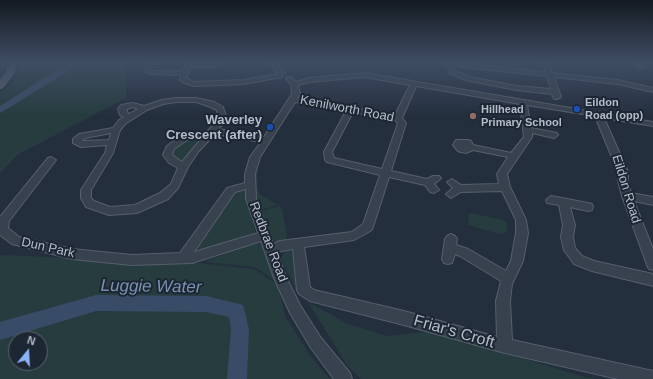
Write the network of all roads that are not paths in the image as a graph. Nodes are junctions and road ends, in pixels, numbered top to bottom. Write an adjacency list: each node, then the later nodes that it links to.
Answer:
1 (184, 81): 2 (street)
2 (250, 81)
3 (291, 81): 4 (street); 12 (street)
4 (296, 81)
5 (399, 81): 9 (street)
6 (477, 81): 11 (street)
7 (551, 81): 11 (street)
8 (607, 81): 10 (street)
9 (414, 83): 13 (street); 17 (street)
10 (653, 90)
11 (555, 92): 14 (street)
12 (293, 99): 15 (street, Kenilworth Road); 23 (street, Redbrae Road)
13 (523, 101): 14 (street); 20 (street)
14 (561, 108): 16 (street)
15 (351, 110): 17 (street, Kenilworth Road); 29 (street)
16 (598, 114): 18 (street); 34 (street, Eildon Road)
17 (398, 118): 29 (street, Kenilworth Road)
18 (653, 124)
19 (116, 130): 21 (street); 24 (street); 24 (street)
20 (528, 130): 22 (street); 26 (street)
21 (210, 133): 23 (street); 28 (street); 28 (street)
22 (554, 135)
23 (265, 140): 31 (street, Redbrae Road)
24 (113, 142): 28 (street)
25 (471, 147): 26 (street)
26 (514, 156): 33 (street)
27 (51, 160): 43 (street, Dun Park)
28 (183, 167)
29 (386, 173): 30 (street); 40 (street, Kenilworth Road)
30 (432, 184)
31 (249, 185): 39 (street, Redbrae Road); 43 (street)
32 (454, 188): 33 (street)
33 (505, 188): 45 (street)
34 (627, 196): 36 (street); 44 (street, Eildon Road)
35 (551, 200): 37 (street)
36 (653, 201)
37 (564, 203): 38 (street); 46 (street)
38 (588, 207)
39 (264, 235): 42 (street, Redbrae Road); 43 (street, Dun Park)
40 (298, 244): 42 (street, Kenilworth Road); 47 (street, Friar's Croft)
41 (449, 248): 45 (street)
42 (270, 250): 48 (street, Redbrae Road)
43 (184, 258)
44 (653, 264)
45 (509, 279): 47 (street)
46 (653, 280)
47 (505, 346): 49 (street, Friar's Croft)
48 (344, 379)
49 (653, 379)

